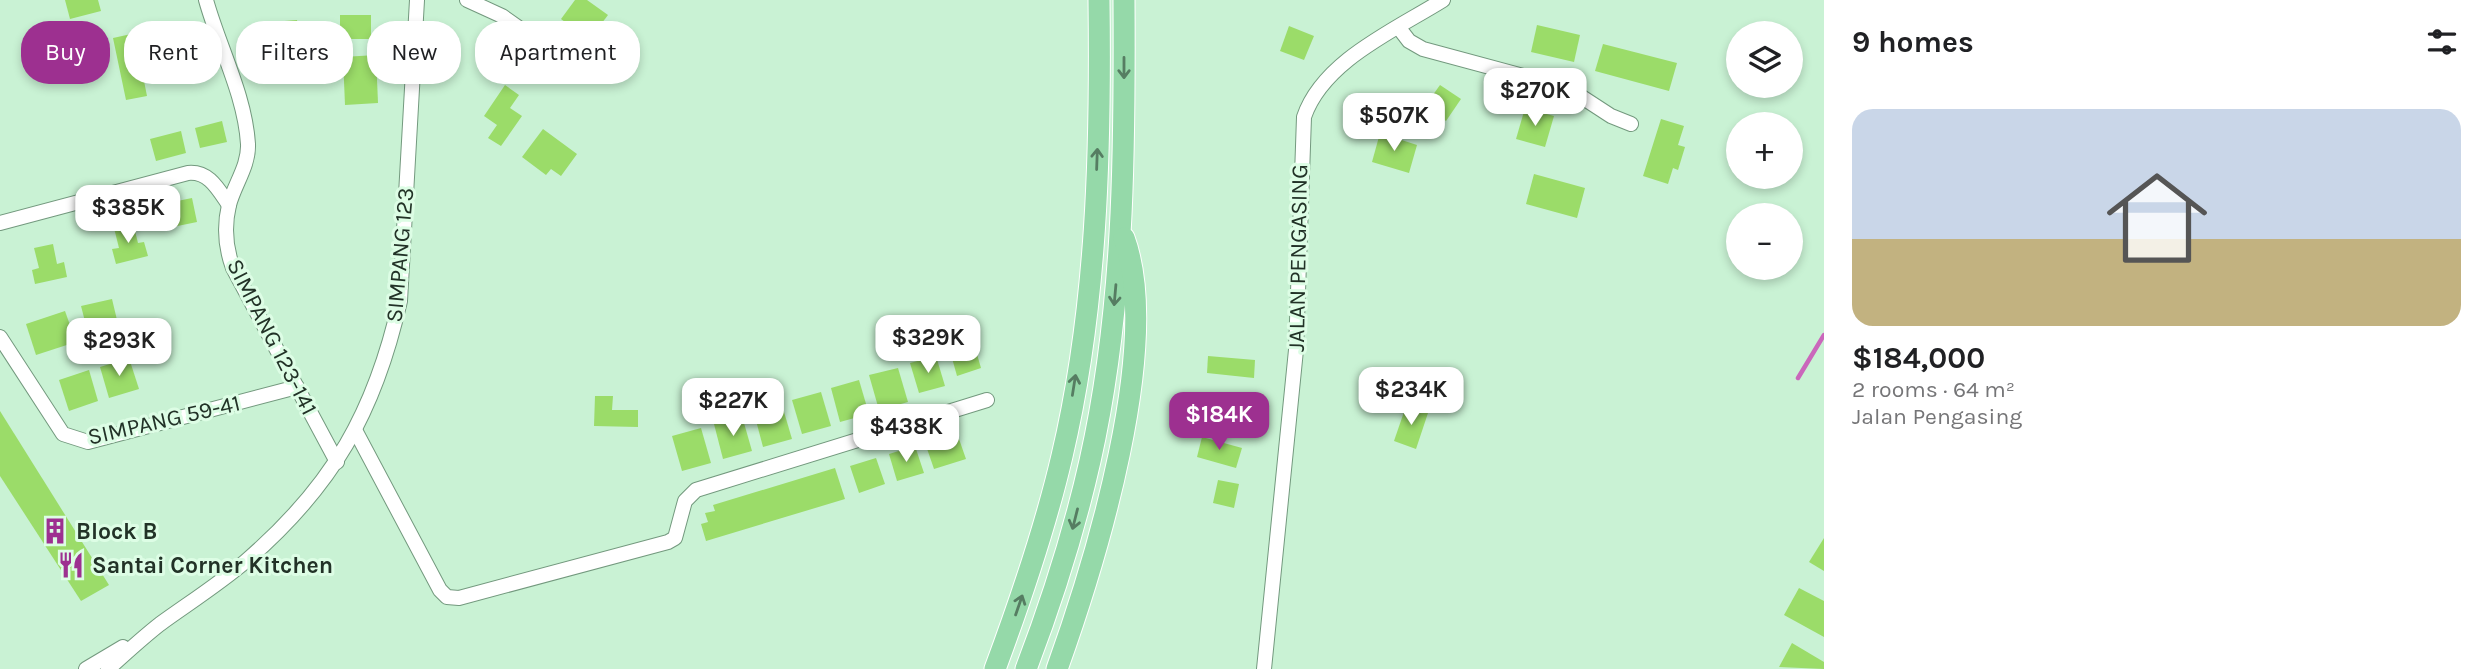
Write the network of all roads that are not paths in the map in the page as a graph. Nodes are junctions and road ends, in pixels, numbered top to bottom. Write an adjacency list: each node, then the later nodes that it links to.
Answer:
1 (206, 0): 10 (street, SIMPANG 123-141)
2 (417, 0): 16 (street, SIMPANG 123)
3 (467, 0): 7 (street)
4 (1099, 0): 21 (highway, one-way to 4)
5 (1124, 0): 12 (highway, one-way to 12)
6 (1443, 0): 8 (street, JALAN PENGASING)
7 (509, 21)
8 (1399, 28): 9 (street); 24 (street, JALAN PENGASING)
9 (1631, 124)
10 (229, 205): 11 (street); 14 (street, SIMPANG 123-141)
11 (0, 223)
12 (1121, 230): 22 (highway, one-way to 22); 23 (highway)
13 (0, 337): 14 (street, SIMPANG 59-41)
14 (297, 387): 17 (street, SIMPANG 123-141)
15 (987, 400): 16 (street)
16 (355, 430): 17 (street, SIMPANG 123)
17 (337, 462): 18 (street, SIMPANG 123)
18 (157, 626): 19 (street, SIMPANG 123); 20 (street, SIMPANG 123)
19 (86, 669)
20 (108, 669)
21 (995, 669)
22 (1026, 669)
23 (1058, 669)
24 (1264, 669)

